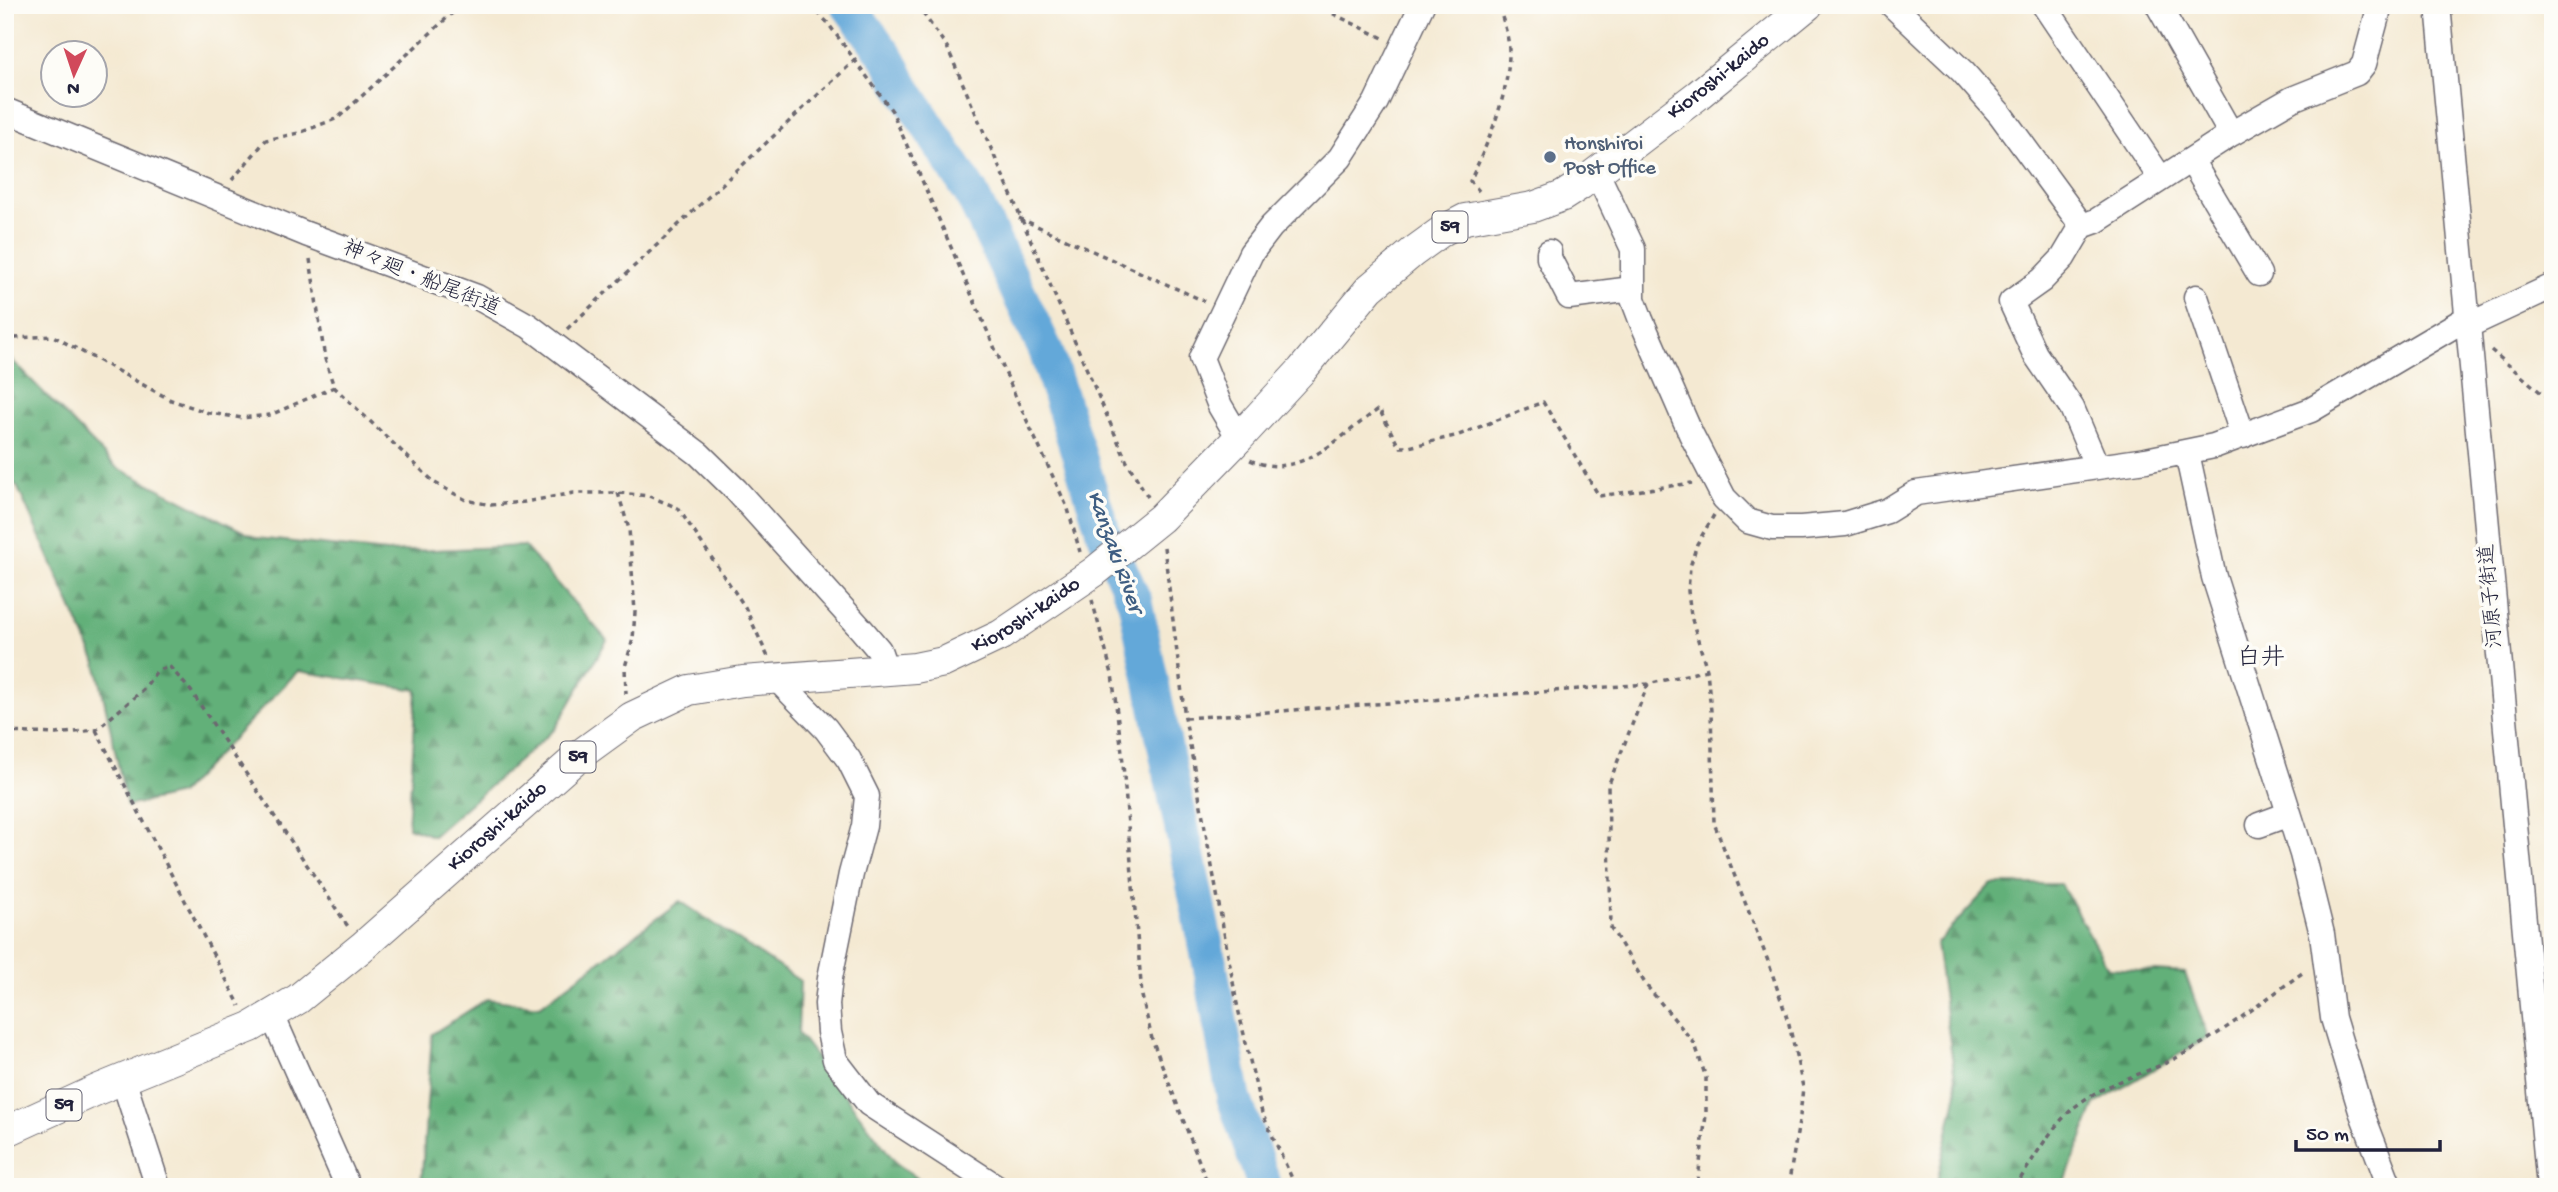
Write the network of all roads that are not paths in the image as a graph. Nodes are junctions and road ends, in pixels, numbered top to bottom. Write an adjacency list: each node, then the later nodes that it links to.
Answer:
1 (1422, 5): 21 (street)
2 (1808, 5): 11 (main road, Kioroshi-kaido / 59)
3 (1892, 5): 13 (street)
4 (2044, 5): 12 (street)
5 (2158, 5): 9 (street)
6 (2380, 5): 9 (street)
7 (2438, 5): 19 (street, 河原子街道)
8 (5, 110): 24 (street, 神々廻・船尾街道)
9 (2231, 134): 10 (street)
10 (2191, 160): 12 (street); 15 (street)
11 (1597, 173): 17 (street); 21 (main road, Kioroshi-kaido / 59)
12 (2161, 179): 13 (street)
13 (2082, 226): 23 (street)
14 (1549, 252): 17 (street)
15 (2259, 274)
16 (2553, 286): 19 (street)
17 (1632, 289): 23 (street)
18 (2196, 297): 20 (street)
19 (2467, 324): 20 (street); 35 (street, 河原子街道)
20 (2243, 436): 22 (street)
21 (1233, 444): 24 (main road, Kioroshi-kaido / 59)
22 (2187, 453): 23 (street); 26 (street)
23 (2097, 467)
24 (886, 670): 25 (main road, Kioroshi-kaido / 59)
25 (776, 678): 28 (main road, Kioroshi-kaido / 59); 33 (street)
26 (2288, 809): 27 (street); 34 (street)
27 (2258, 818)
28 (261, 1021): 29 (main road, Kioroshi-kaido / 59); 32 (street)
29 (122, 1079): 30 (main road, Kioroshi-kaido / 59); 31 (street)
30 (5, 1132)
31 (158, 1187)
32 (348, 1187)
33 (998, 1187)
34 (2390, 1187)
35 (2549, 1187)

